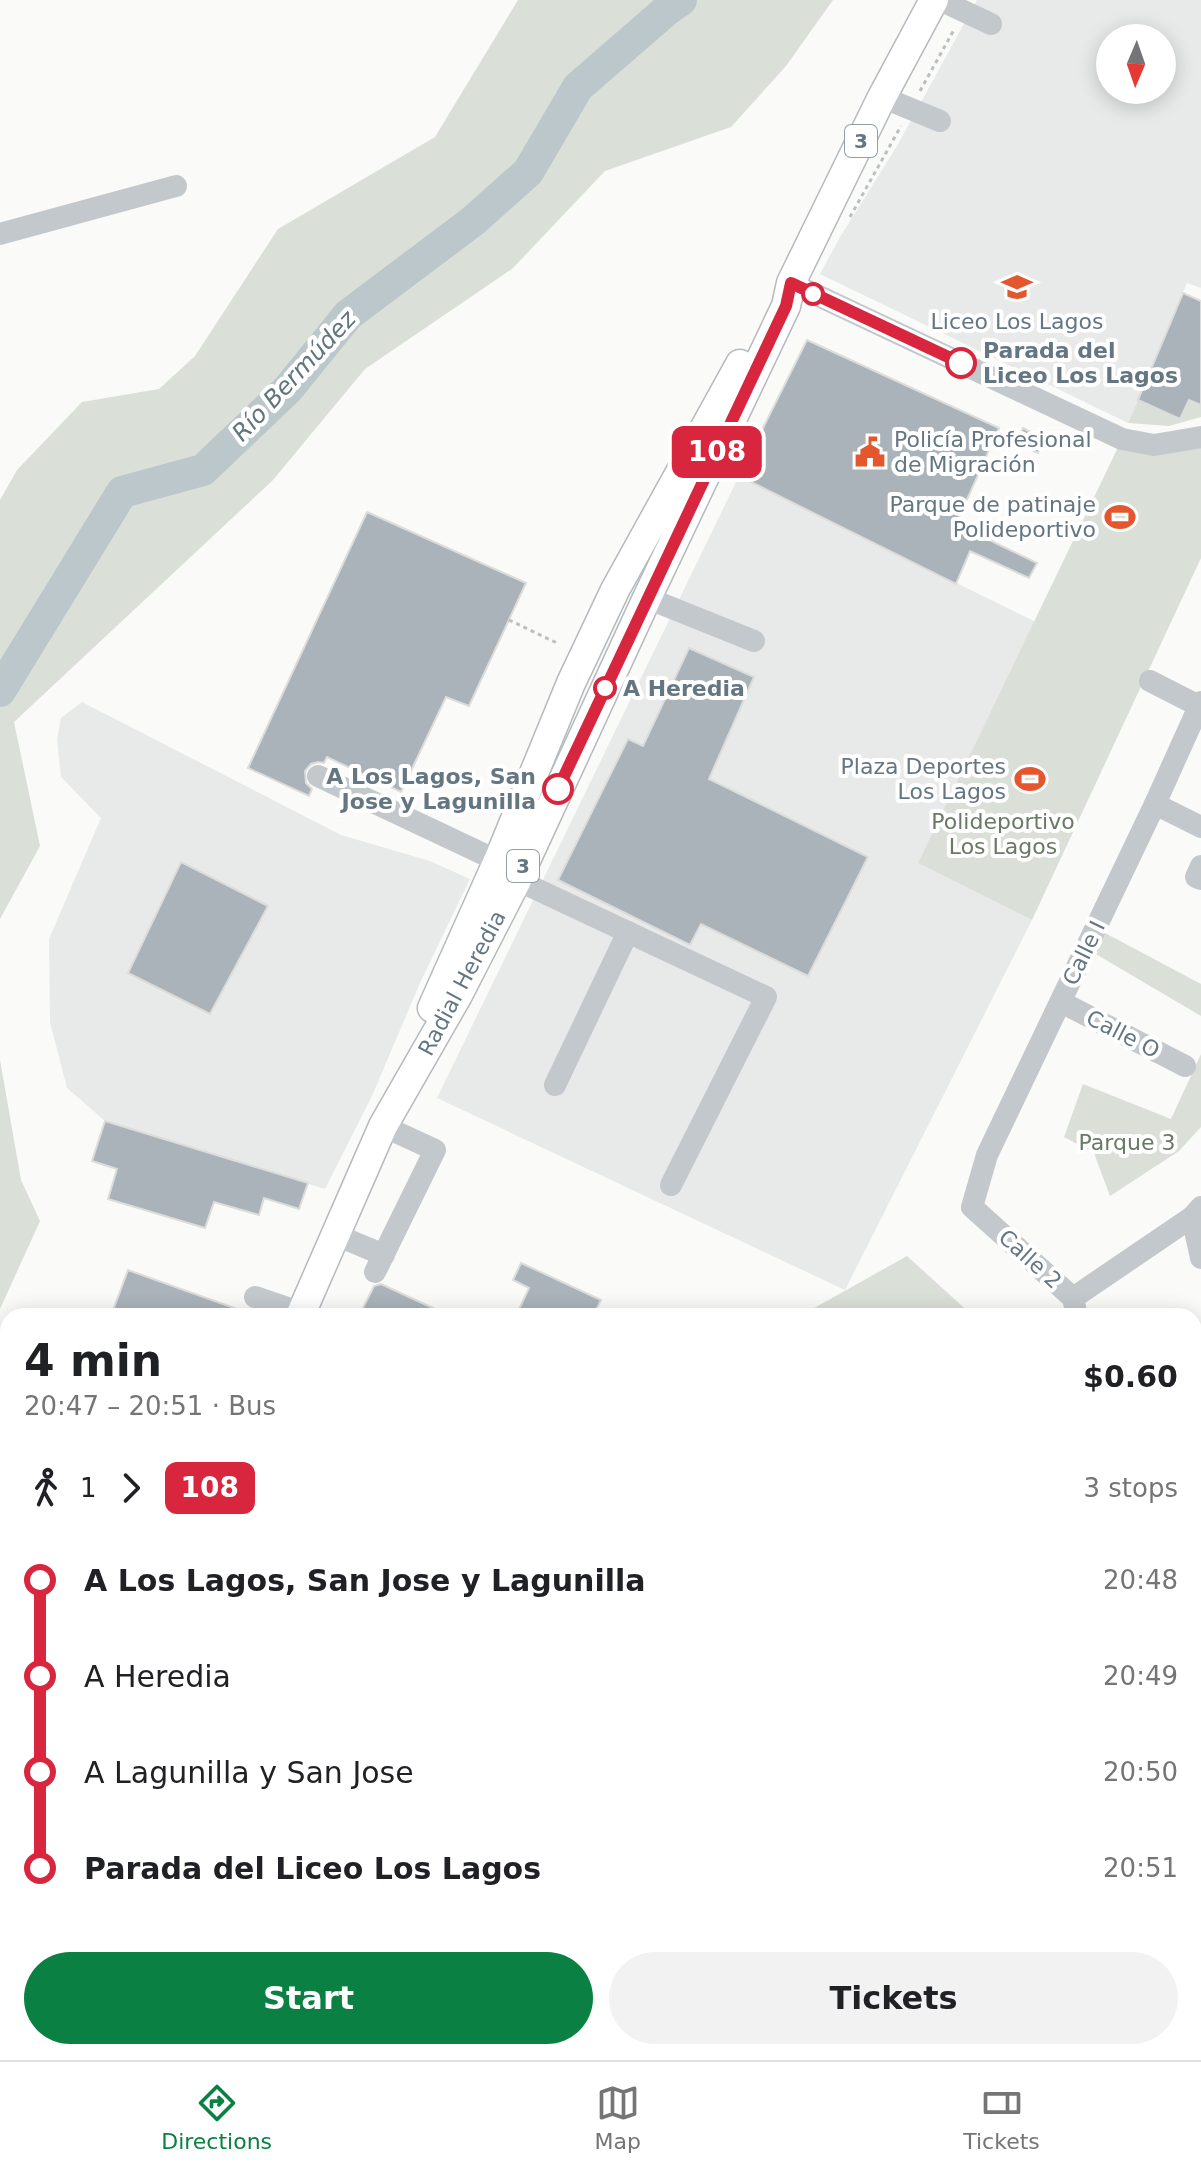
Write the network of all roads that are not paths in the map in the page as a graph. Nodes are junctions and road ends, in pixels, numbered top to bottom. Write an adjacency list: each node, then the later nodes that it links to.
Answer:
1 (937, 0): 2 (street); 3 (main road, 3)
2 (991, 24)
3 (882, 97): 4 (street); 7 (main road, 3)
4 (940, 121)
5 (176, 186): 6 (street)
6 (0, 234)
7 (791, 283): 8 (main road, 3); 9 (street); 10 (main road)
8 (777, 326): 10 (main road); 11 (main road, 3)
9 (1201, 437)
10 (615, 590): 19 (main road)
11 (647, 598): 12 (street); 19 (main road, 3)
12 (754, 641)
13 (1150, 681): 14 (street)
14 (1200, 705): 16 (street, Calle I)
15 (318, 776): 19 (street)
16 (1155, 804): 17 (street); 22 (street, Calle I)
17 (1201, 827)
18 (1201, 866): 20 (street)
19 (508, 871): 21 (street); 25 (main road)
20 (1201, 879)
21 (628, 932): 24 (street); 26 (street)
22 (1061, 1002): 23 (street, Calle O); 27 (street, Calle I)
23 (1185, 1066)
24 (555, 1085)
25 (383, 1126): 29 (main road); 29 (street)
26 (671, 1185)
27 (972, 1207): 32 (street, Calle 2)
28 (1196, 1212): 30 (street); 32 (street)
29 (336, 1235): 34 (main road)
30 (1201, 1258)
31 (255, 1297): 33 (street)
32 (1075, 1307)
33 (285, 1308)
34 (303, 1308)

